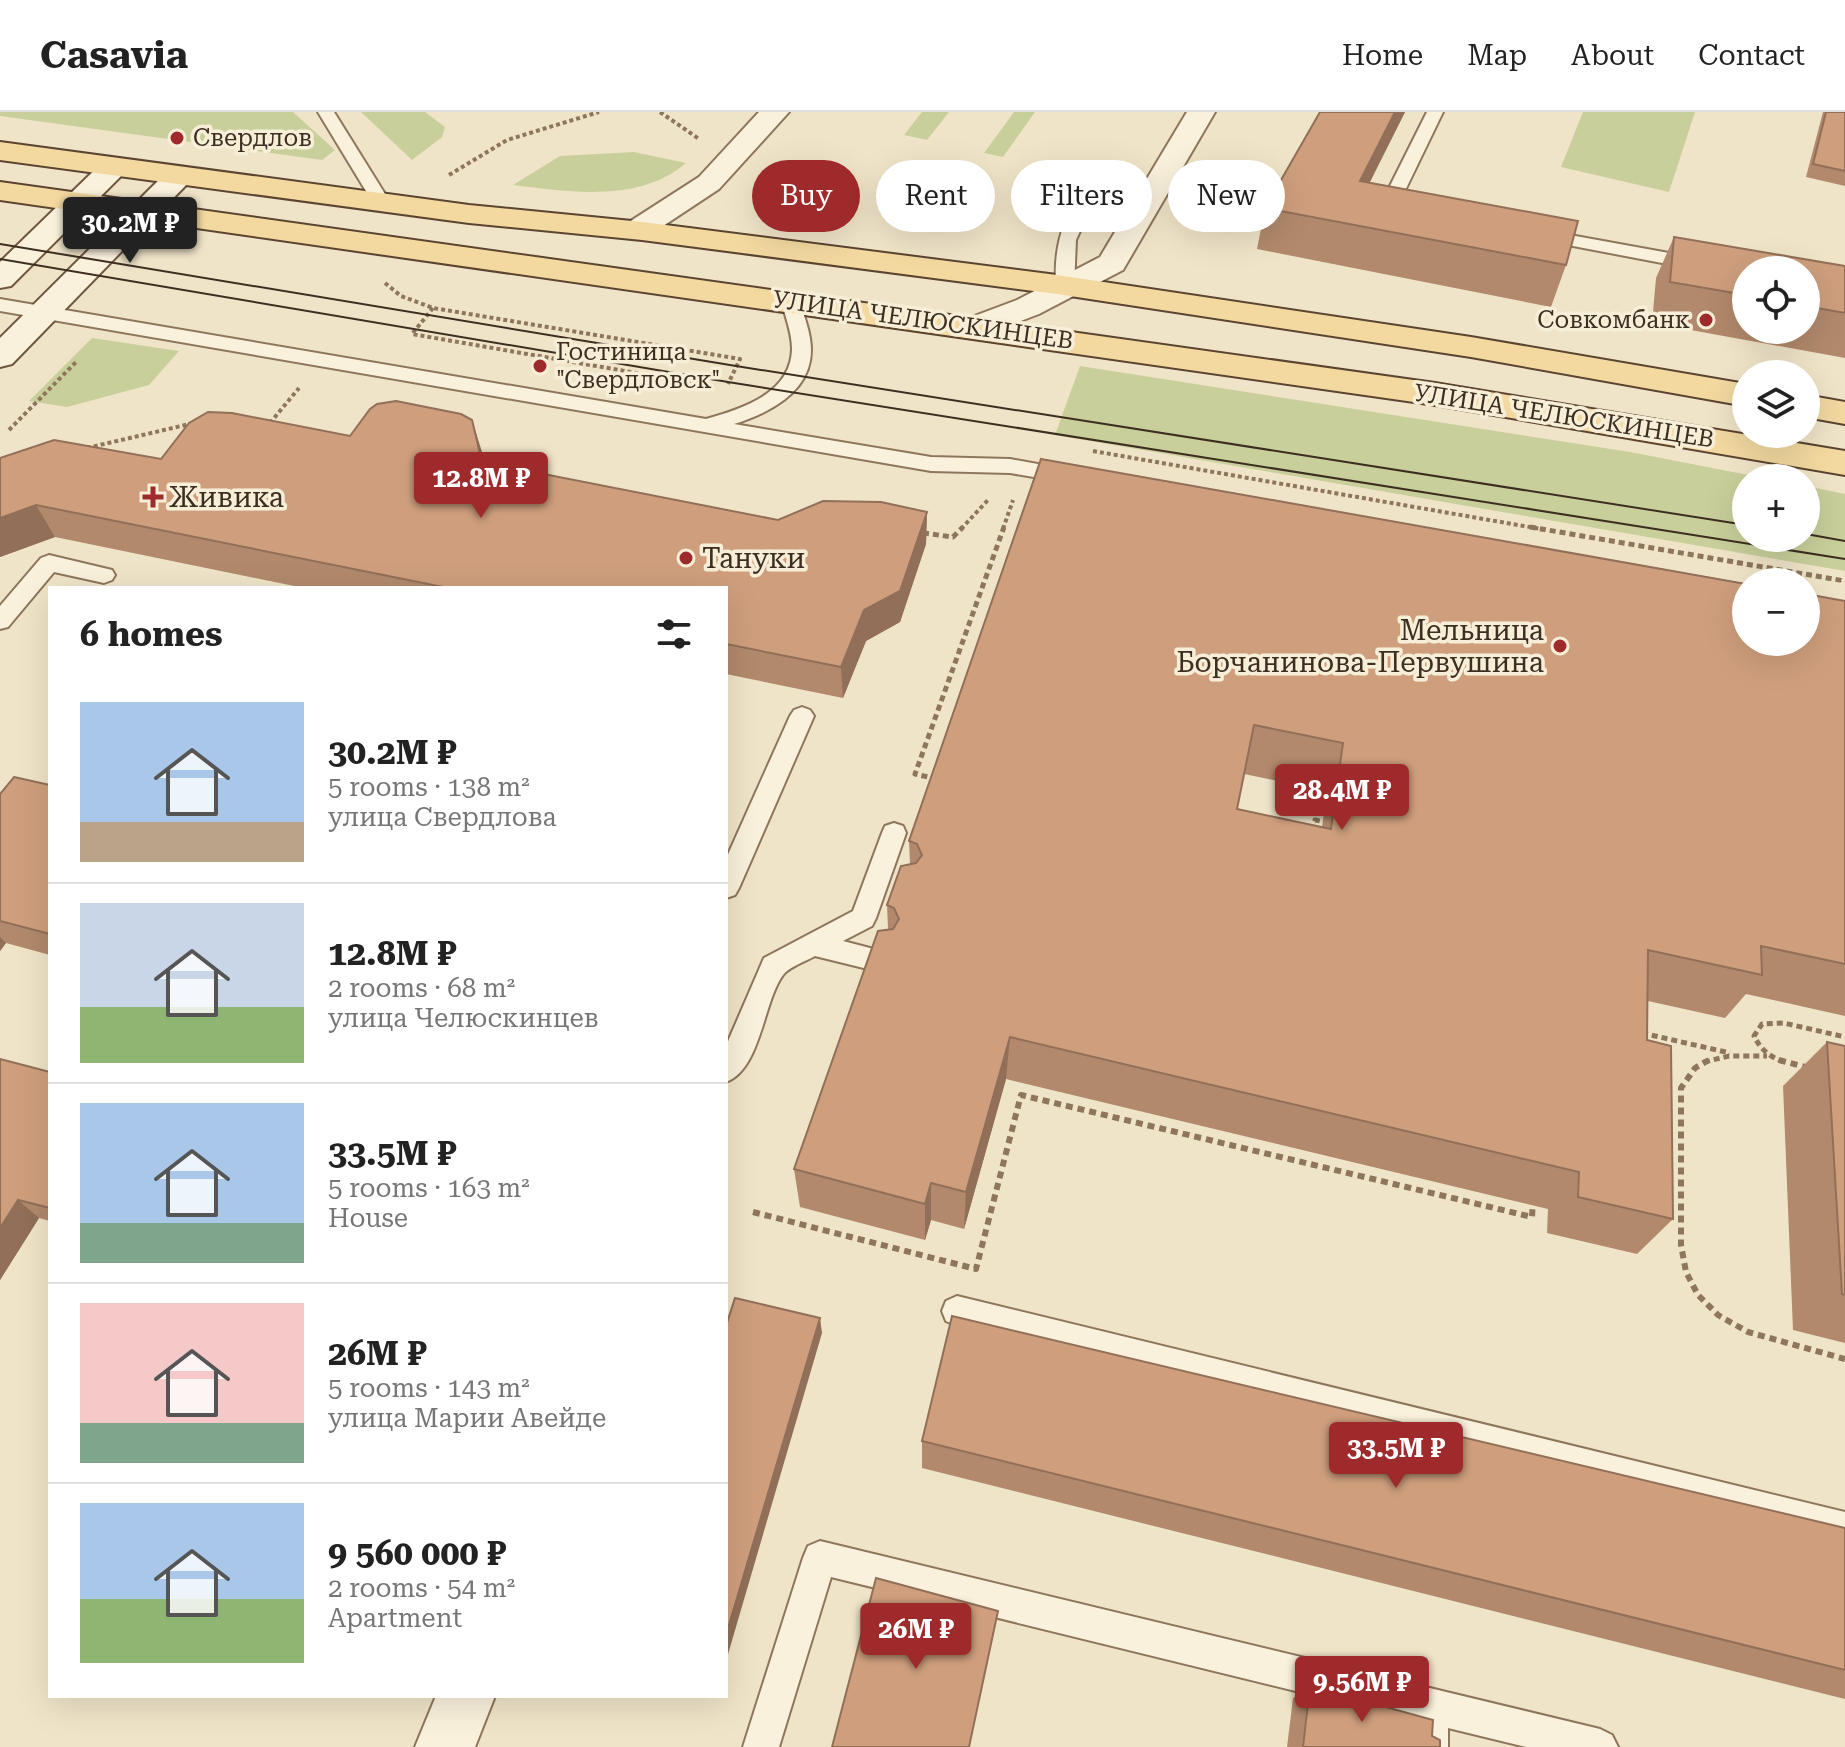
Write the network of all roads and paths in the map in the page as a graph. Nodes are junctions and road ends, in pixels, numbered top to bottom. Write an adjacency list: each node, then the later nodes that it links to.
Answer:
1 (326, 112): 14 (lane)
2 (599, 112): 11 (path)
3 (660, 112): 7 (path)
4 (775, 112): 18 (street)
5 (1201, 112): 23 (street)
6 (1435, 112): 16 (lane)
7 (710, 146)
8 (0, 151): 9 (main road, УЛИЦА ЧЕЛЮСКИНЦЕВ)
9 (114, 167): 10 (main road, УЛИЦА ЧЕЛЮСКИНЦЕВ); 13 (street)
10 (179, 176): 14 (main road, УЛИЦА ЧЕЛЮСКИНЦЕВ); 15 (street)
11 (441, 179)
12 (0, 191): 13 (main road, УЛИЦА ЧЕЛЮСКИНЦЕВ)
13 (79, 202): 15 (main road, УЛИЦА ЧЕЛЮСКИНЦЕВ); 21 (street)
14 (381, 202): 18 (main road, УЛИЦА ЧЕЛЮСКИНЦЕВ)
15 (144, 212): 24 (main road, УЛИЦА ЧЕЛЮСКИНЦЕВ); 27 (street)
16 (1420, 212)
17 (1513, 229): 20 (lane)
18 (637, 230): 23 (main road, УЛИЦА ЧЕЛЮСКИНЦЕВ)
19 (1069, 232): 23 (lane)
20 (1732, 270)
21 (0, 279)
22 (387, 284): 26 (path)
23 (1065, 287): 28 (street); 32 (main road, УЛИЦА ЧЕЛЮСКИНЦЕВ)
24 (790, 300): 28 (main road, УЛИЦА ЧЕЛЮСКИНЦЕВ); 36 (lane)
25 (0, 305): 27 (lane)
26 (433, 308): 26 (path)
27 (44, 312): 29 (street); 31 (lane)
28 (972, 328): 41 (main road, УЛИЦА ЧЕЛЮСКИНЦЕВ)
29 (0, 357)
30 (77, 361): 37 (path)
31 (323, 361): 36 (lane); 38 (path)
32 (1732, 393)
33 (1820, 409): 34 (main road)
34 (1845, 413)
35 (199, 422): 40 (path)
36 (706, 426): 42 (lane)
37 (9, 430)
38 (278, 431)
39 (1081, 449): 47 (path)
40 (77, 451)
41 (1845, 463)
42 (1014, 476): 43 (lane); 50 (path)
43 (1089, 480)
44 (994, 494): 45 (path)
45 (922, 532)
46 (104, 575): 48 (lane)
47 (1845, 581)
48 (0, 621)
49 (802, 716): 54 (lane)
50 (946, 781)
51 (1328, 823): 53 (path)
52 (894, 833): 55 (lane)
53 (1311, 845)
54 (728, 883)
55 (813, 945): 56 (lane); 61 (lane)
56 (884, 962)
57 (1641, 1033): 59 (path)
58 (1845, 1037): 60 (path)
59 (1731, 1053): 60 (path); 66 (path)
60 (1767, 1056): 62 (path)
61 (728, 1067)
62 (1819, 1070)
63 (1534, 1186): 64 (path)
64 (753, 1212)
65 (957, 1311): 67 (lane)
66 (1845, 1359)
67 (1845, 1528)
68 (465, 1698): 70 (street)
69 (1432, 1707): 71 (lane); 72 (lane); 73 (lane)
70 (445, 1747)
71 (761, 1747)
72 (1430, 1747)
73 (1600, 1747)

